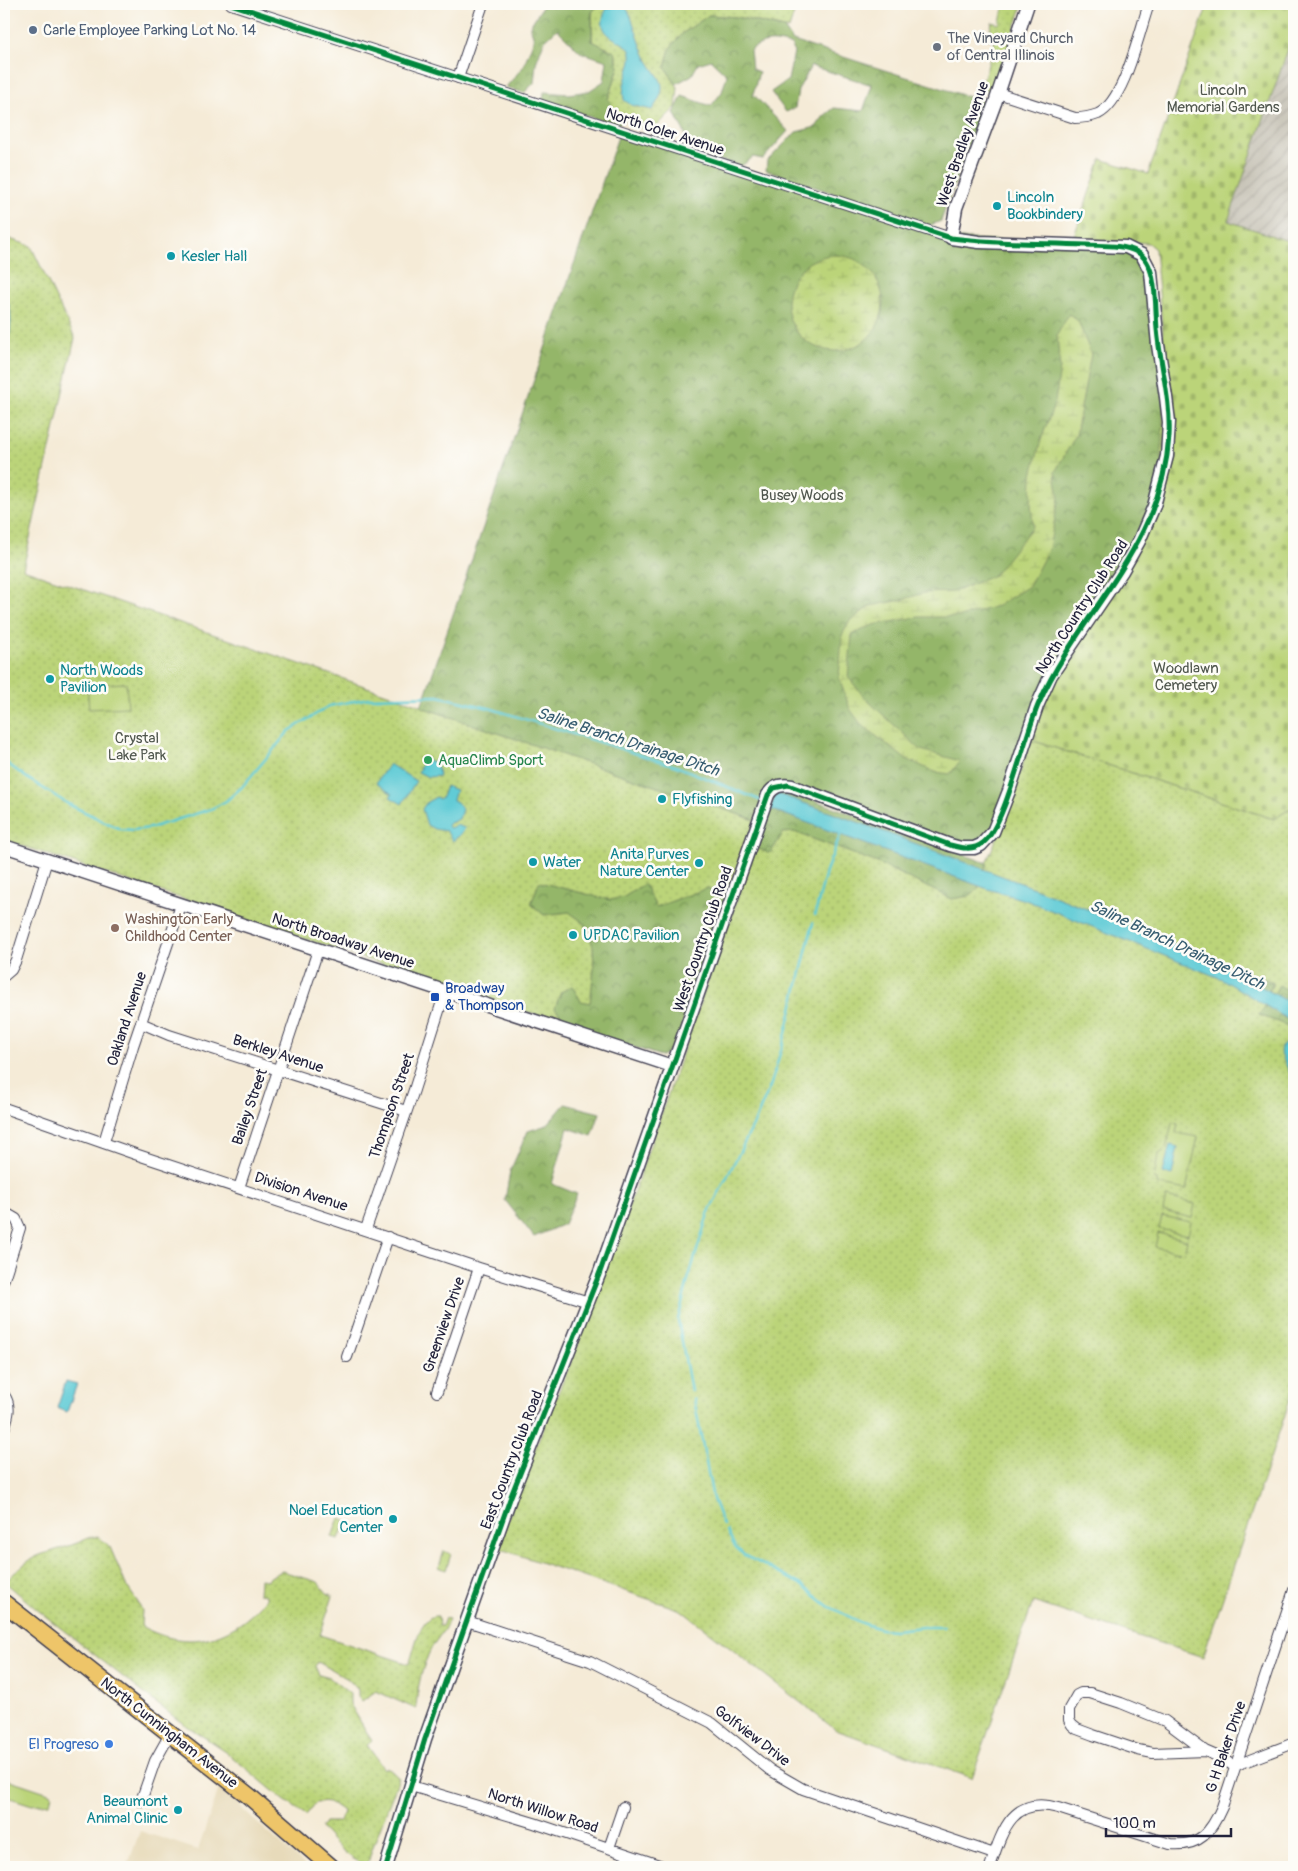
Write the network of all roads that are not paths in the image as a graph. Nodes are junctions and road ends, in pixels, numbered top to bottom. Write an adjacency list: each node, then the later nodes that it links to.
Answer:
1 (231, 4): 5 (street, North Coler Avenue)
2 (483, 4): 5 (street)
3 (1028, 4): 6 (street, West Bradley Avenue)
4 (1149, 4): 6 (street)
5 (458, 78): 7 (street, North Coler Avenue)
6 (998, 93): 7 (street, West Bradley Avenue)
7 (951, 238): 8 (street, North Coler Avenue)
8 (1099, 245): 9 (street, North Country Club Road)
9 (758, 821): 17 (street, West Country Club Road)
10 (4, 846): 11 (street, North Broadway Avenue)
11 (47, 860): 12 (street, North Broadway Avenue); 14 (street)
12 (181, 905): 13 (street, North Broadway Avenue); 16 (street, Oakland Avenue)
13 (318, 950): 15 (street, North Broadway Avenue); 18 (street, Bailey Street)
14 (5, 975)
15 (445, 992): 17 (street, North Broadway Avenue); 20 (street, Thompson Street)
16 (141, 1023): 18 (street, Berkley Avenue); 21 (street, Oakland Avenue)
17 (672, 1066): 28 (street, East Country Club Road)
18 (279, 1070): 20 (street, Berkley Avenue); 22 (street, Bailey Street)
19 (4, 1108): 21 (street, Division Avenue)
20 (406, 1111): 24 (street, Thompson Street)
21 (104, 1142): 22 (street, Division Avenue)
22 (239, 1188): 24 (street, Division Avenue)
23 (4, 1212): 27 (street)
24 (366, 1229): 25 (street, Division Avenue)
25 (388, 1237): 26 (street, Division Avenue); 29 (street)
26 (479, 1268): 28 (street, Division Avenue); 30 (street, Greenview Drive)
27 (4, 1279)
28 (589, 1302): 35 (street, East Country Club Road)
29 (347, 1357)
30 (436, 1392)
31 (5, 1397): 32 (street)
32 (4, 1429)
33 (1294, 1590): 39 (street, G H Baker Drive)
34 (4, 1603): 36 (main road, North Cunningham Avenue)
35 (467, 1621): 40 (street, East Country Club Road); 44 (street, Golfview Drive)
36 (170, 1734): 41 (street); 45 (main road, North Cunningham Avenue)
37 (1294, 1743): 39 (street)
38 (1205, 1751): 38 (street); 39 (street)
39 (1234, 1766): 44 (street, G H Baker Drive)
40 (411, 1786): 43 (street, North Willow Road); 46 (street, East Country Club Road)
41 (141, 1801)
42 (623, 1807): 43 (street)
43 (609, 1848): 47 (street, North Willow Road)
44 (994, 1854): 48 (street, G H Baker Drive)
45 (331, 1867)
46 (386, 1867)
47 (665, 1867)
48 (990, 1867)

